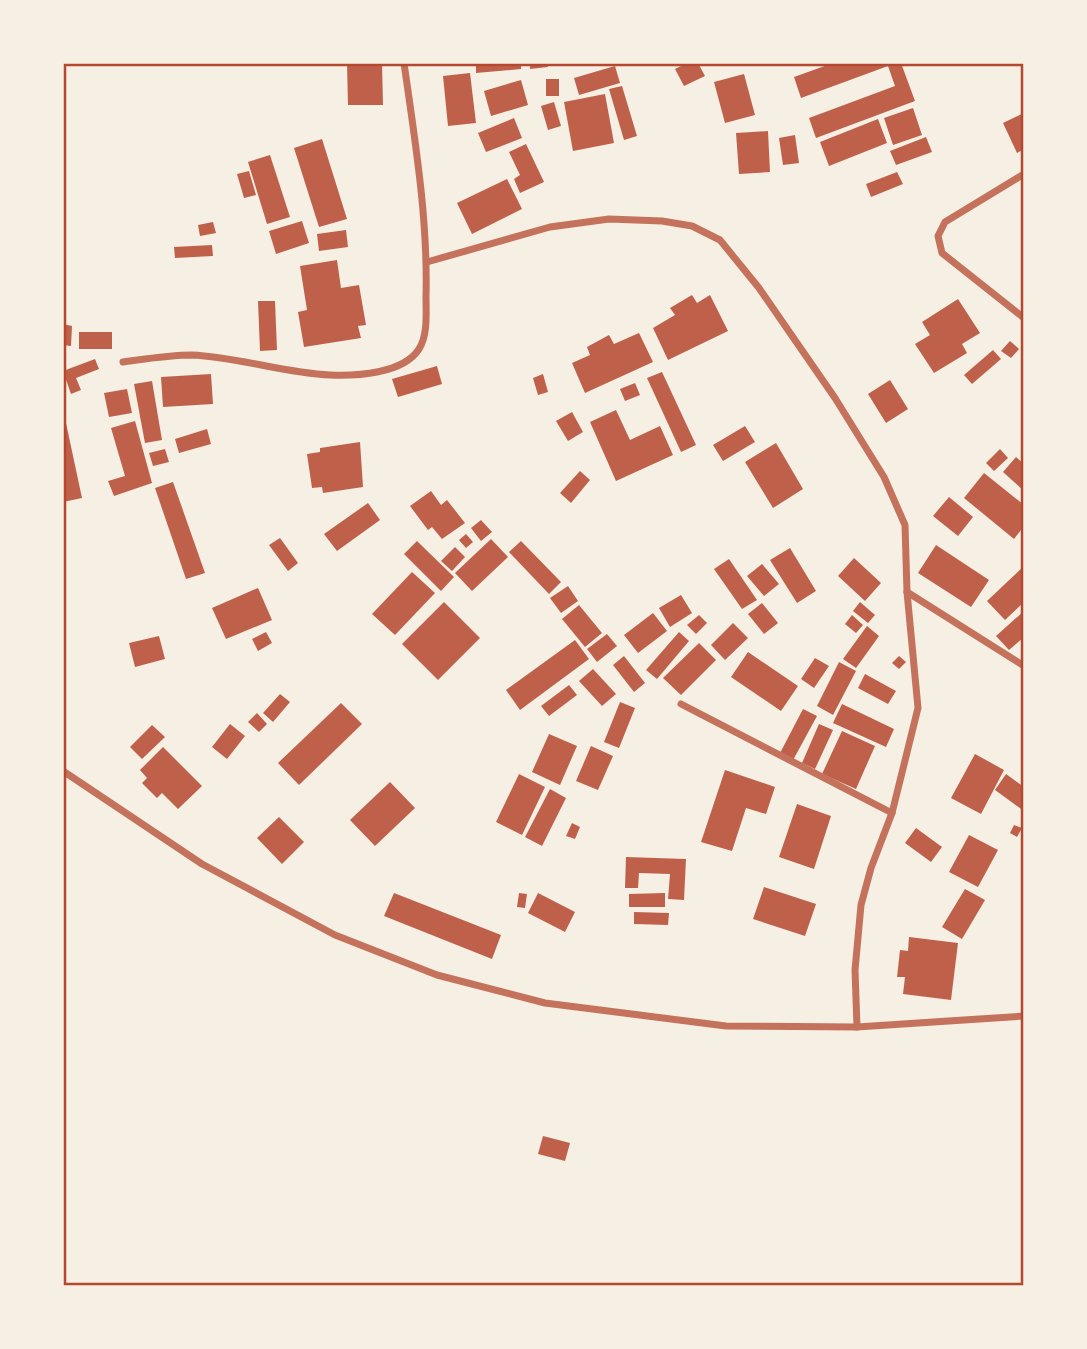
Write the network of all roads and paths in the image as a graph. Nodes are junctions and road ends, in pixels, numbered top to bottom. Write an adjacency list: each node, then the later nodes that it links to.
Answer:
1 (404, 63): 3 (street)
2 (1024, 174): 4 (street)
3 (427, 262): 5 (street); 6 (street)
4 (1024, 318)
5 (123, 362)
6 (907, 592): 7 (street); 10 (street)
7 (1024, 666)
8 (681, 704): 10 (street)
9 (63, 771): 12 (street)
10 (892, 813): 12 (street)
11 (1024, 1016): 12 (street)
12 (857, 1027)

